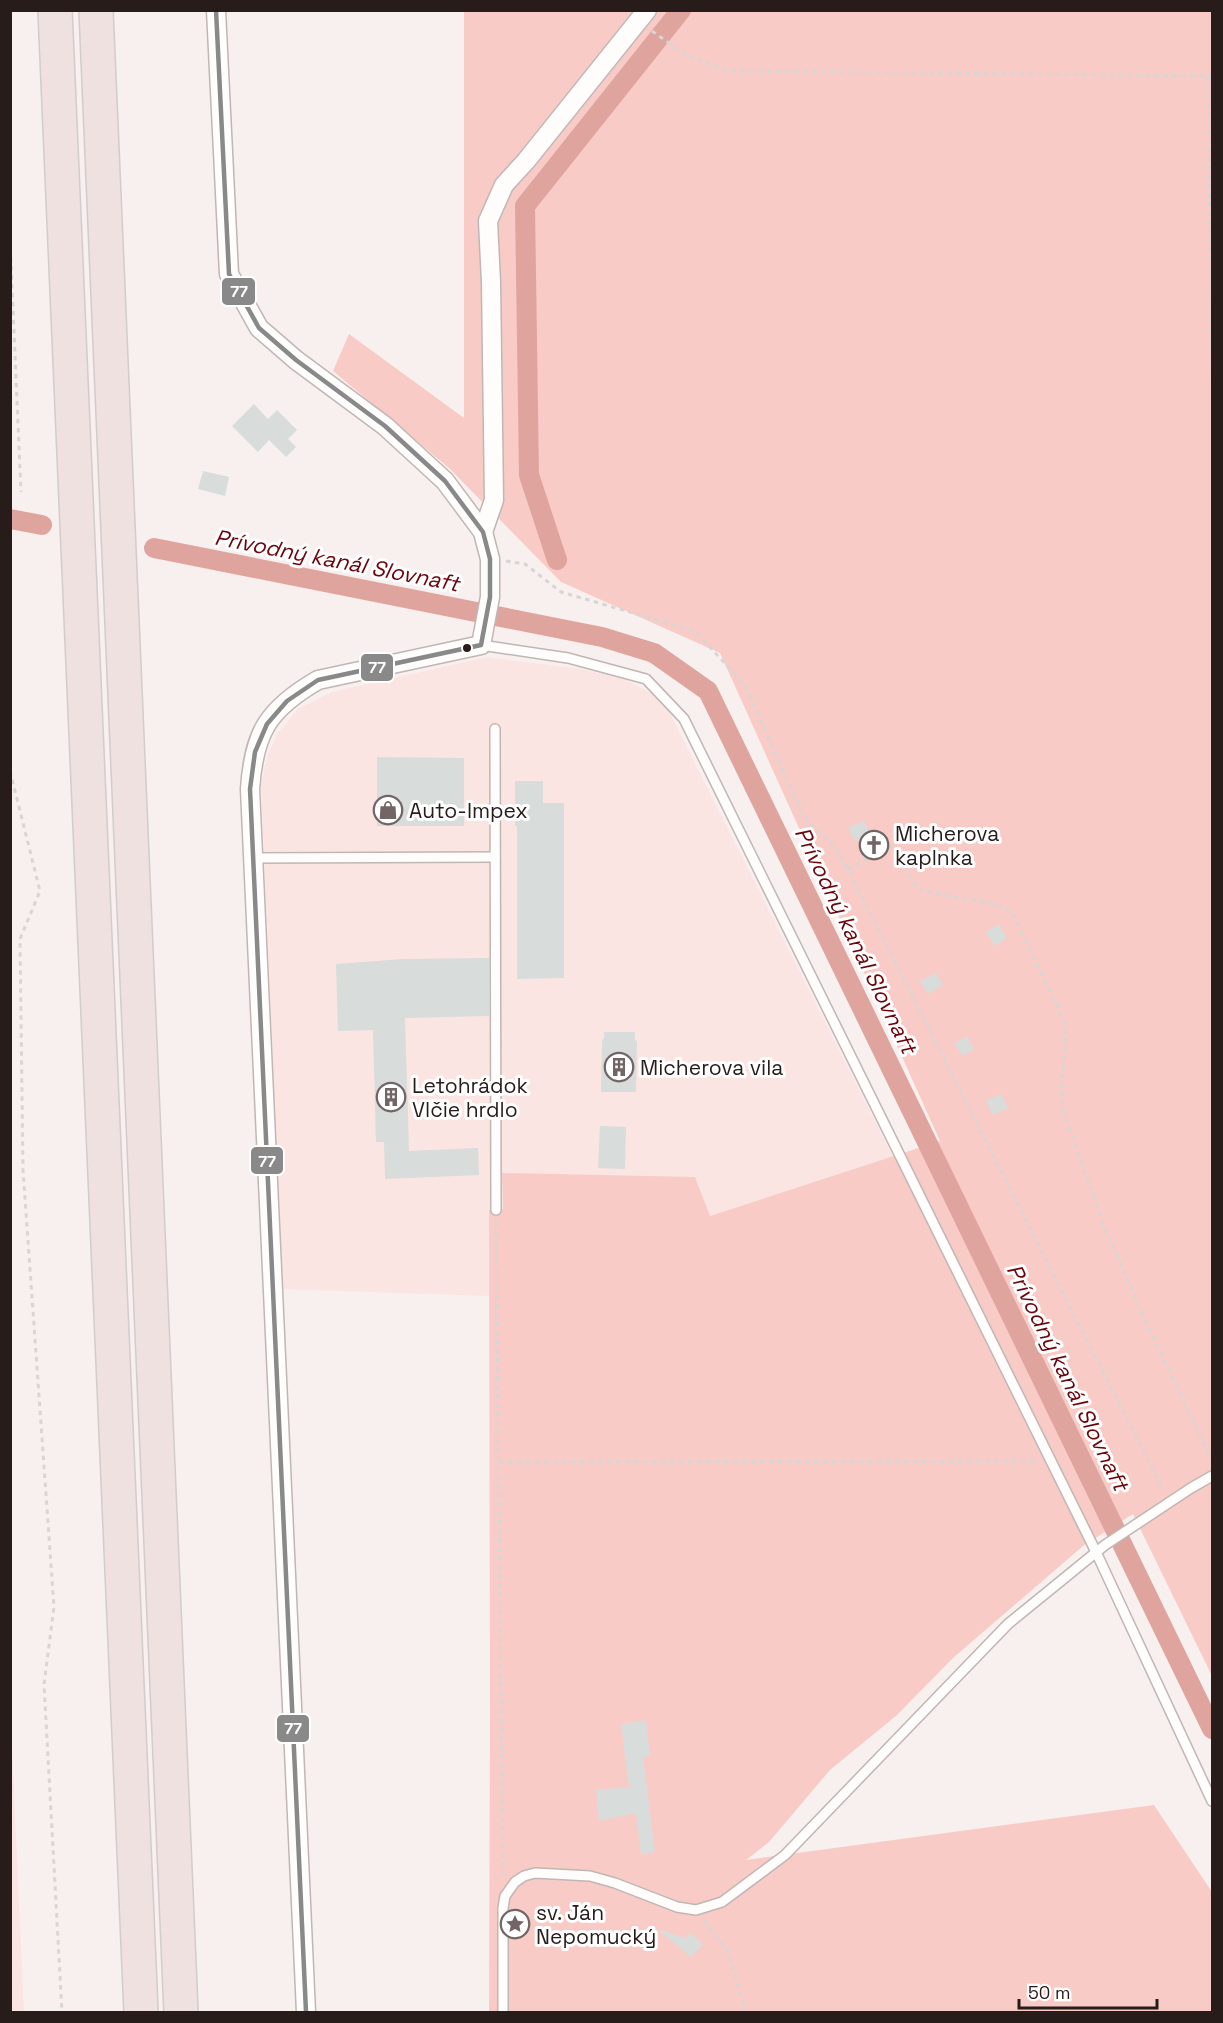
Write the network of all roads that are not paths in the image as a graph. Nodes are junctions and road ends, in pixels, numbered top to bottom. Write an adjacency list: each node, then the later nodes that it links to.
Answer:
1 (55, 10): 14 (highway)
2 (96, 10): 15 (highway)
3 (216, 10): 5 (street)
4 (642, 16): 5 (street)
5 (483, 532): 6 (street)
6 (482, 638): 9 (street); 12 (lane)
7 (495, 729): 8 (lane)
8 (495, 857): 9 (lane); 10 (lane)
9 (253, 858): 16 (street)
10 (496, 1210)
11 (1212, 1476): 12 (lane)
12 (1096, 1552): 13 (lane); 17 (lane)
13 (1212, 1801)
14 (141, 2013)
15 (181, 2013)
16 (306, 2013)
17 (503, 2013)

